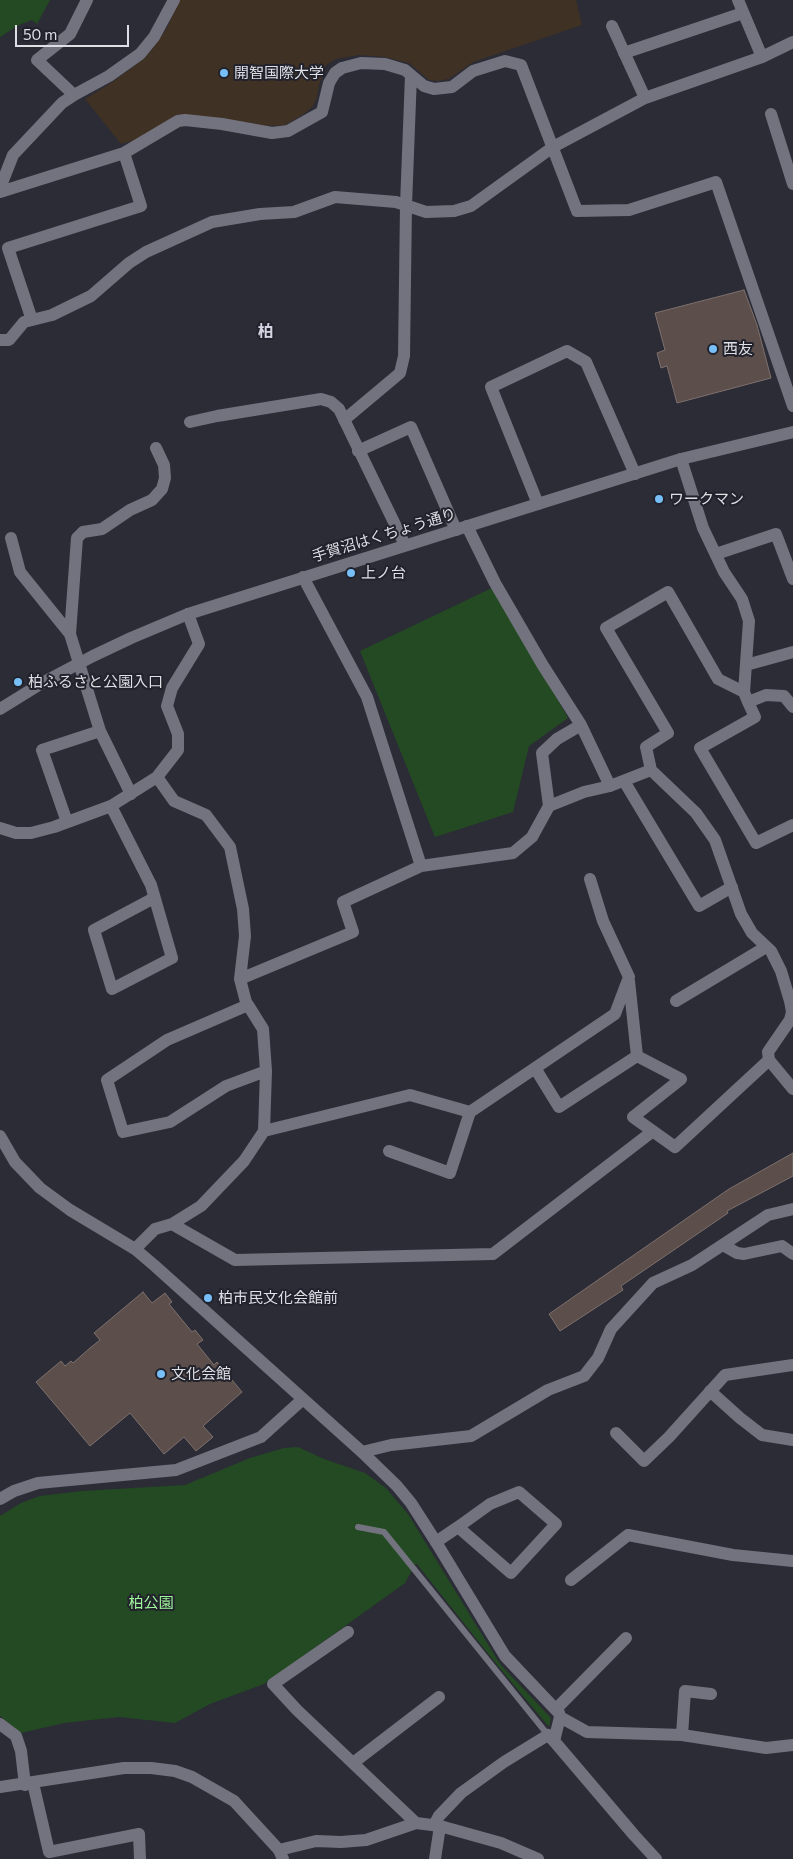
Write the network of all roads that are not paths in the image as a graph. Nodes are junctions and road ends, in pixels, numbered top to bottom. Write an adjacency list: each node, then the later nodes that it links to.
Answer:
1 (87, 0): 10 (street)
2 (174, 0): 10 (street)
3 (738, 0): 4 (street)
4 (743, 13): 7 (street); 8 (street)
5 (612, 26): 7 (street)
6 (793, 42): 8 (street)
7 (624, 53): 11 (street)
8 (762, 57): 11 (street)
9 (411, 75): 13 (street); 14 (street); 17 (street)
10 (74, 95): 16 (street)
11 (645, 98): 13 (street)
12 (770, 114): 15 (street)
13 (553, 147): 17 (street); 20 (street)
14 (124, 153): 16 (street); 18 (street)
15 (793, 184)
16 (0, 190)
17 (406, 205): 18 (street); 21 (street)
18 (32, 320): 19 (street)
19 (0, 340)
20 (793, 406)
21 (344, 420): 22 (street); 25 (street)
22 (190, 422)
23 (793, 432): 26 (street, 手賀沼はくちょう通り)
24 (156, 448): 36 (street)
25 (358, 451): 29 (street); 31 (street)
26 (681, 459): 27 (street, 手賀沼はくちょう通り); 32 (street)
27 (635, 474): 28 (street, 手賀沼はくちょう通り); 28 (street)
28 (538, 504): 29 (street, 手賀沼はくちょう通り)
29 (461, 528): 31 (street, 手賀沼はくちょう通り); 42 (street)
30 (11, 538): 36 (street)
31 (405, 545): 33 (street, 手賀沼はくちょう通り)
32 (716, 554): 34 (street); 38 (street)
33 (303, 577): 35 (street, 手賀沼はくちょう通り); 54 (street)
34 (793, 579)
35 (188, 614): 41 (street, 手賀沼はくちょう通り); 45 (street)
36 (70, 634): 43 (street)
37 (793, 652): 38 (street)
38 (746, 664): 39 (street)
39 (746, 697): 40 (street); 44 (street); 52 (street)
40 (793, 707)
41 (0, 709)
42 (581, 725): 47 (street); 50 (street)
43 (100, 731): 48 (street); 51 (street)
44 (651, 770): 46 (street); 56 (street)
45 (157, 777): 48 (street); 60 (street)
46 (624, 781): 47 (street); 56 (street)
47 (610, 786): 50 (street)
48 (131, 794): 49 (street)
49 (112, 806): 51 (street); 57 (street)
50 (549, 806): 54 (street)
51 (67, 822): 53 (street)
52 (793, 825)
53 (0, 828)
54 (421, 866): 60 (street)
55 (590, 879): 59 (street)
56 (732, 886): 58 (street)
57 (154, 898): 57 (street)
58 (766, 947): 61 (street); 62 (street)
59 (629, 977): 64 (street); 66 (street)
60 (240, 980): 63 (street)
61 (792, 999): 65 (street)
62 (676, 1001)
63 (248, 1005): 67 (street); 67 (street)
64 (637, 1056): 66 (street); 71 (street)
65 (769, 1060): 68 (street); 71 (street)
66 (536, 1068): 69 (street)
67 (266, 1071): 70 (street)
68 (793, 1089)
69 (470, 1112): 70 (street); 73 (street)
70 (264, 1131): 75 (street)
71 (653, 1131): 75 (street)
72 (0, 1136): 77 (street)
73 (388, 1151)
74 (793, 1209): 76 (street)
75 (172, 1224): 77 (street)
76 (723, 1245): 78 (street); 84 (street)
77 (134, 1249): 81 (street)
78 (793, 1254)
79 (793, 1366): 80 (street)
80 (710, 1391): 82 (street); 83 (street)
81 (303, 1399): 84 (street); 85 (street)
82 (616, 1433)
83 (793, 1440)
84 (362, 1452): 88 (street)
85 (0, 1499)
86 (358, 1527): 98 (lane)
87 (458, 1527): 87 (street); 88 (street)
88 (436, 1542): 95 (street)
89 (793, 1561): 90 (street)
90 (571, 1580)
91 (348, 1632): 100 (street)
92 (626, 1638): 95 (street)
93 (711, 1694): 97 (street)
94 (439, 1697): 100 (street)
95 (558, 1713): 97 (street); 98 (street)
96 (0, 1724): 101 (street)
97 (682, 1735): 99 (street)
98 (551, 1738): 104 (street); 109 (street)
99 (793, 1745)
100 (353, 1763): 103 (street)
101 (29, 1784): 102 (street); 105 (street); 106 (street)
102 (0, 1787)
103 (416, 1823): 104 (street); 105 (street)
104 (437, 1826): 107 (street); 108 (street)
105 (281, 1855)
106 (140, 1859)
107 (434, 1859)
108 (538, 1859)
109 (656, 1859)

